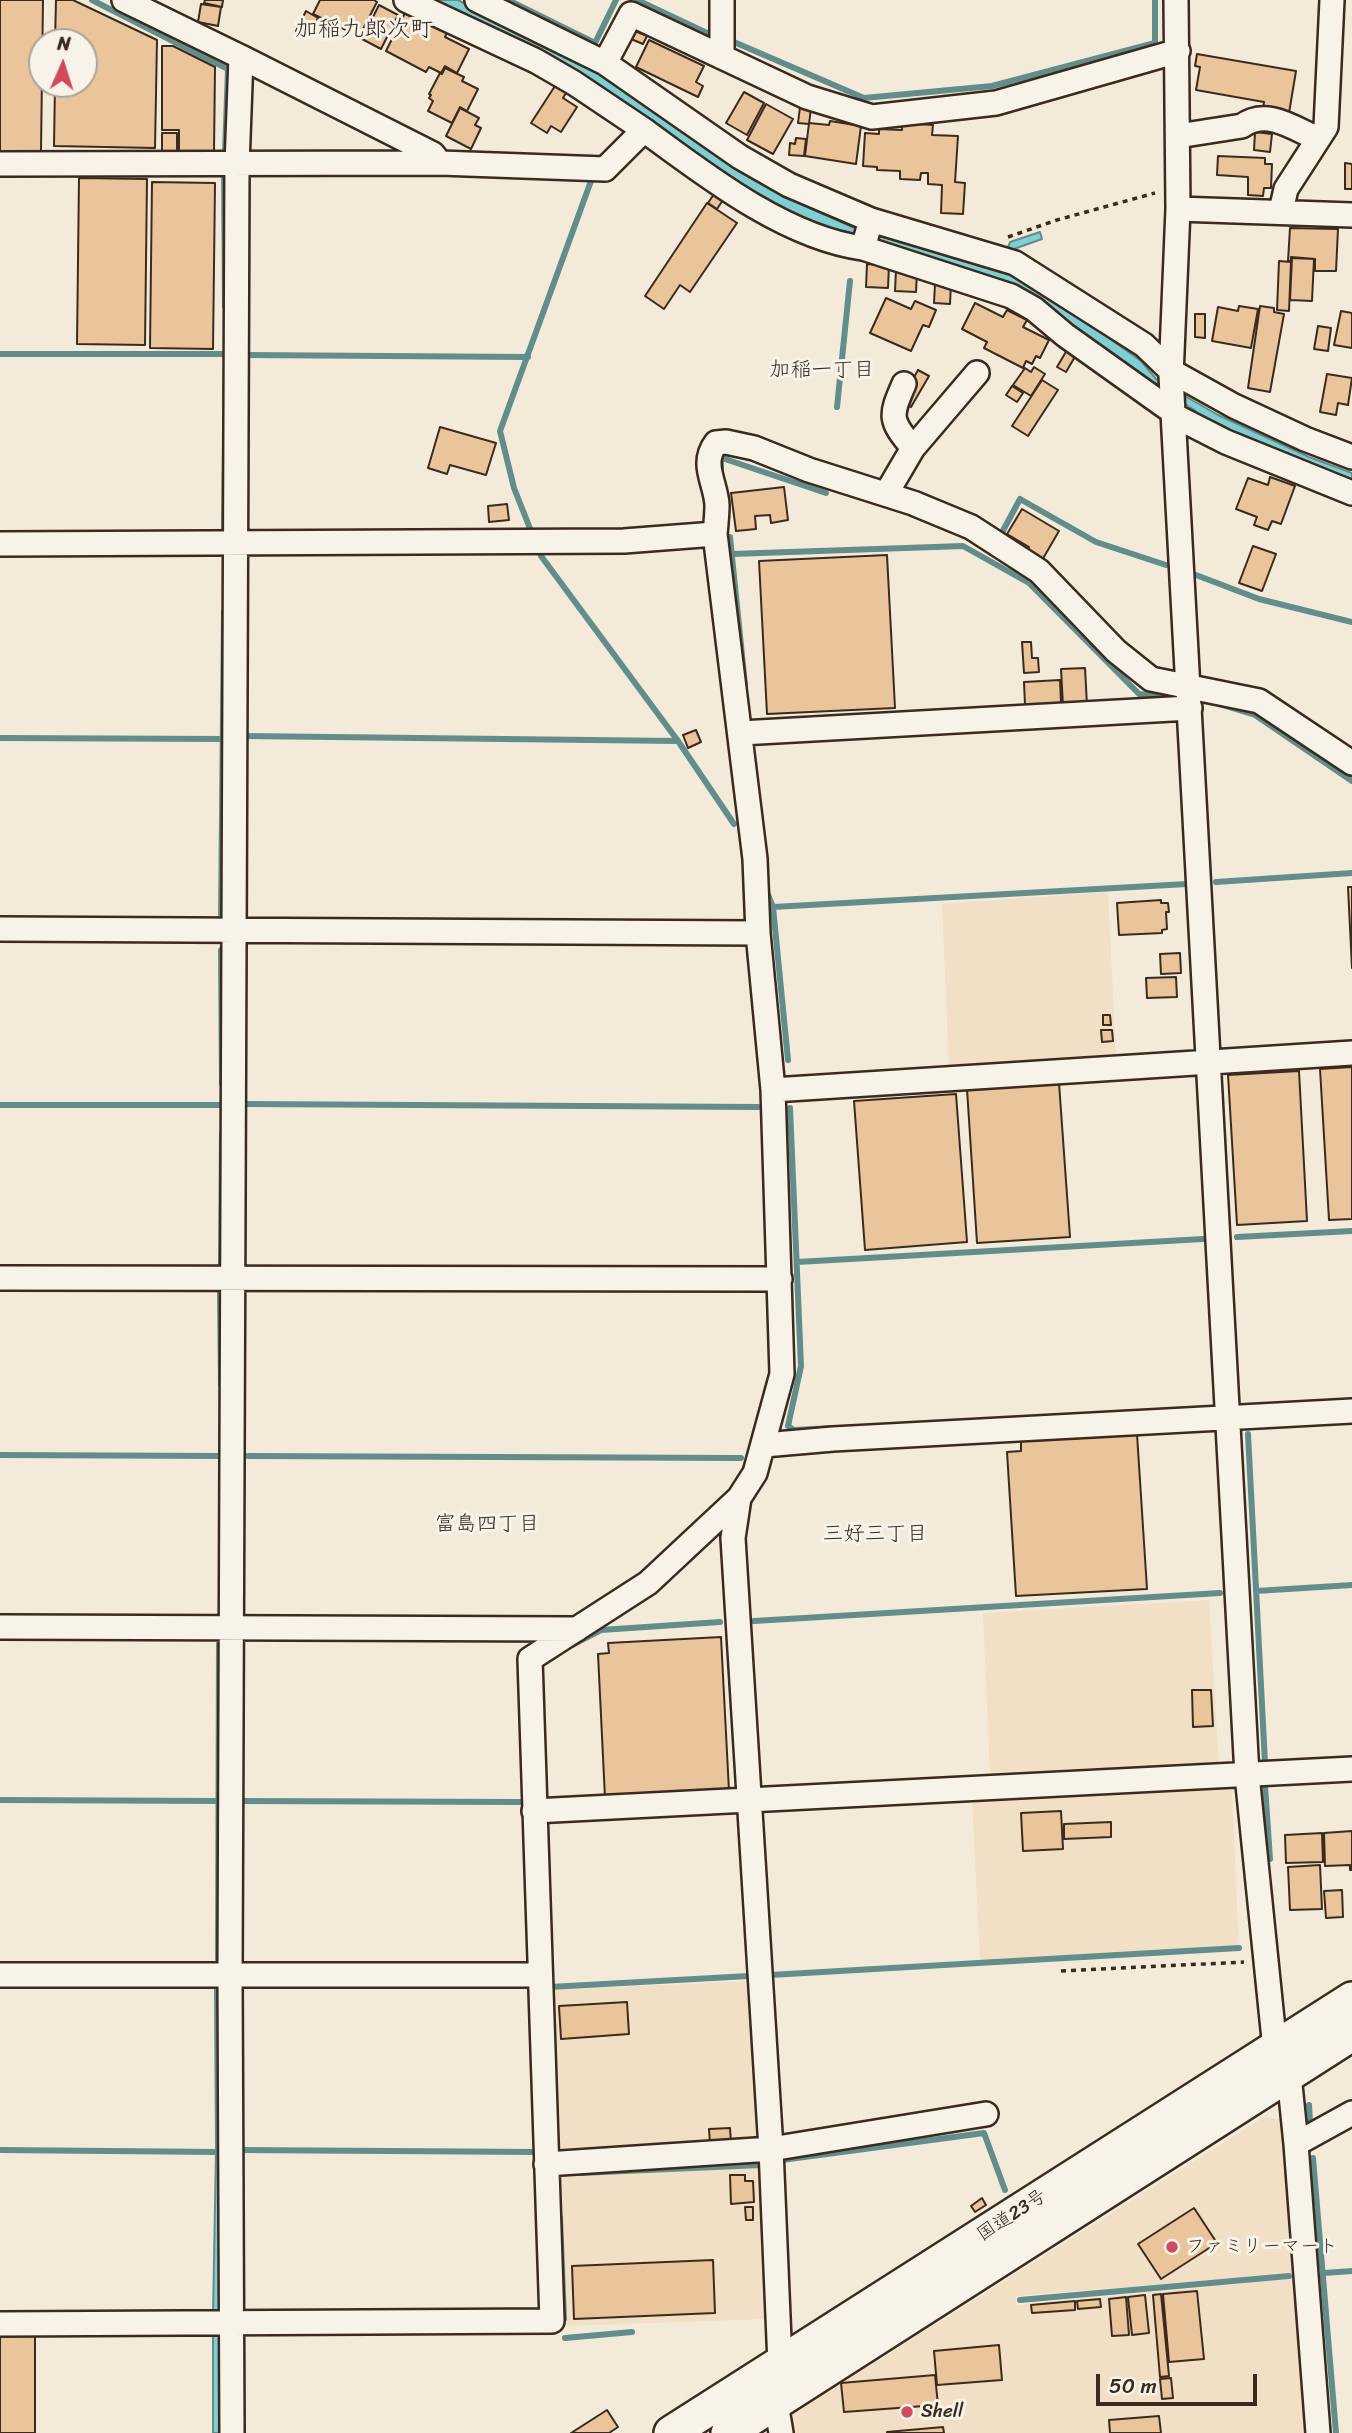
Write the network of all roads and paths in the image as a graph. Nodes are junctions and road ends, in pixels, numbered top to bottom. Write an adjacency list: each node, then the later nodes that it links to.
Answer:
1 (124, 0): 8 (street)
2 (406, 0): 11 (street)
3 (477, 0): 10 (street)
4 (722, 0): 9 (street)
5 (1176, 0): 7 (street)
6 (1332, 0): 13 (street)
7 (1178, 51): 9 (street); 12 (street)
8 (241, 57): 14 (street); 16 (street)
9 (722, 57): 10 (street)
10 (605, 63): 20 (street)
11 (644, 130): 14 (street); 20 (street)
12 (1178, 136): 13 (street); 17 (street)
13 (1318, 139): 18 (street)
14 (440, 163): 16 (street)
15 (0, 164): 16 (street)
16 (237, 164): 32 (street)
17 (1178, 200): 18 (street); 21 (path); 23 (street)
18 (1282, 211): 19 (street)
19 (1352, 215)
20 (867, 235): 21 (street); 25 (street)
21 (1001, 259): 23 (street)
22 (976, 373): 26 (street)
23 (1171, 374): 25 (street); 27 (street)
24 (904, 384): 26 (street)
25 (1173, 412): 28 (street); 33 (street)
26 (913, 448): 29 (street)
27 (1352, 457)
28 (1352, 493)
29 (886, 494): 30 (street); 33 (street)
30 (715, 534): 32 (street); 34 (street)
31 (0, 544): 32 (street)
32 (237, 544): 37 (street)
33 (1189, 697): 34 (street); 35 (street); 40 (street)
34 (741, 733): 38 (street)
35 (1352, 764)
36 (0, 929): 37 (street)
37 (235, 929): 38 (street); 43 (street)
38 (758, 933): 41 (street)
39 (1352, 1053): 40 (street)
40 (1210, 1061): 41 (street); 46 (street)
41 (773, 1090): 44 (street)
42 (0, 1278): 43 (street)
43 (233, 1279): 44 (street); 50 (street)
44 (780, 1279): 47 (street)
45 (1352, 1411): 46 (street)
46 (1228, 1418): 47 (street); 53 (street)
47 (764, 1446): 48 (street)
48 (739, 1498): 51 (street); 54 (street)
49 (0, 1626): 50 (street)
50 (231, 1627): 51 (street); 59 (street)
51 (577, 1629): 55 (street)
52 (1352, 1769): 53 (street)
53 (1247, 1775): 54 (street); 56 (street)
54 (749, 1800): 55 (street); 67 (street)
55 (534, 1811): 60 (street)
56 (1267, 1961): 57 (path); 63 (street)
57 (1060, 1971)
58 (0, 1975): 59 (street)
59 (230, 1975): 60 (street); 70 (street)
60 (539, 1975): 68 (street)
61 (1352, 1999): 63 (highway, 国道23号)
62 (1352, 2035): 63 (highway, 国道23号)
63 (1282, 2062): 66 (street); 71 (highway, 国道23号); 72 (highway, 国道23号)
64 (1352, 2113): 66 (street)
65 (986, 2114): 67 (street)
66 (1296, 2144): 76 (street)
67 (771, 2150): 68 (street); 71 (street)
68 (546, 2164): 70 (street)
69 (0, 2324): 70 (street)
70 (231, 2324): 73 (street)
71 (780, 2364): 74 (highway, 国道23号)
72 (778, 2418): 75 (highway, 国道23号)
73 (232, 2433)
74 (671, 2433)
75 (728, 2433)
76 (1318, 2433)

